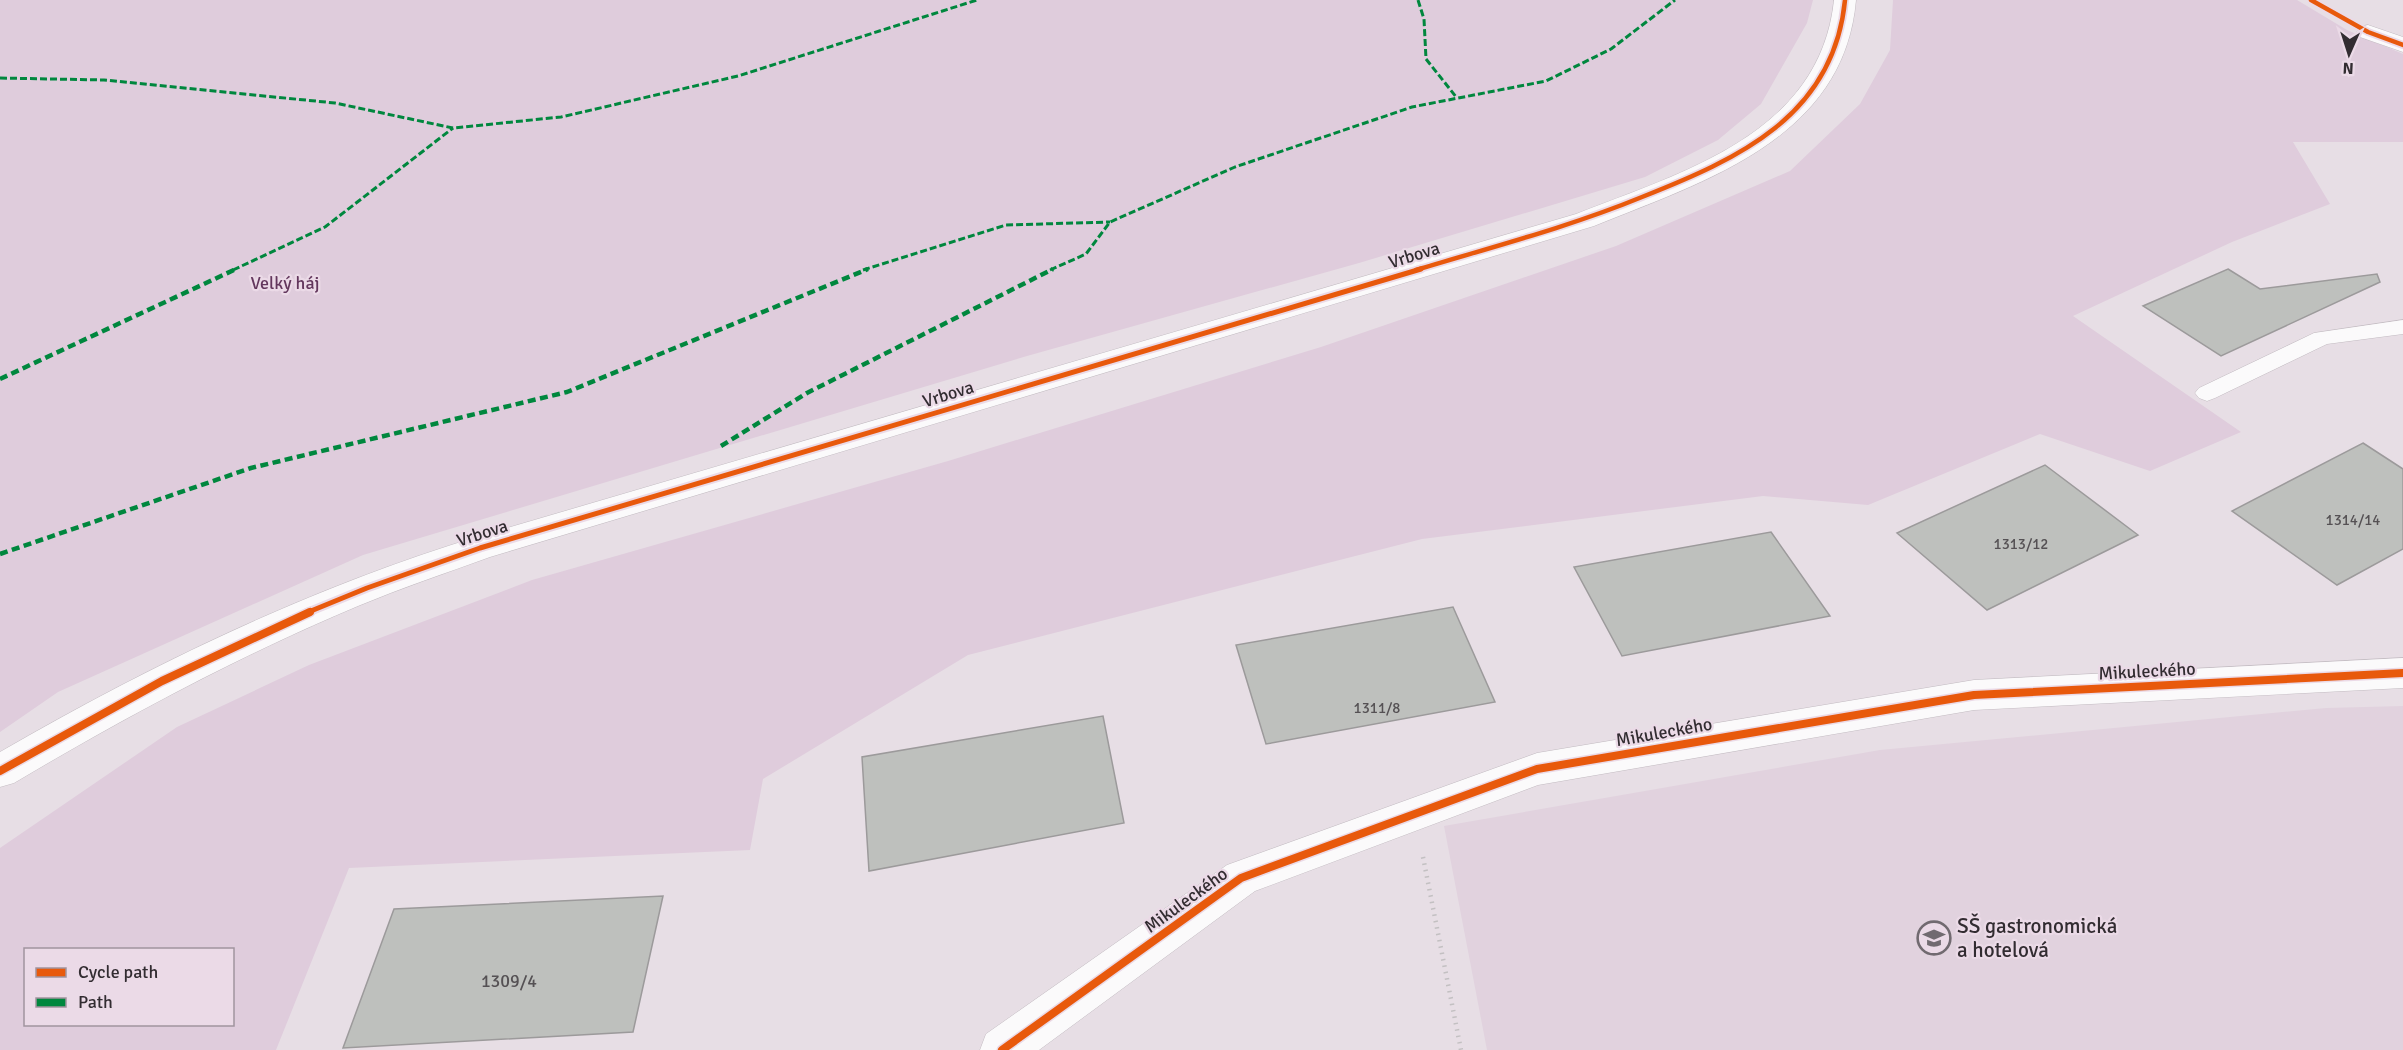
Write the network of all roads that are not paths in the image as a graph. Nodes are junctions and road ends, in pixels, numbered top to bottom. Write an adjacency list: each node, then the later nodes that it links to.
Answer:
1 (1845, 0): 7 (main road, Vrbova)
2 (2368, 32): 3 (main road)
3 (2403, 45)
4 (2403, 327): 5 (lane)
5 (2207, 393)
6 (2403, 673): 8 (main road, Mikuleckého)
7 (0, 771)
8 (1002, 1050)

